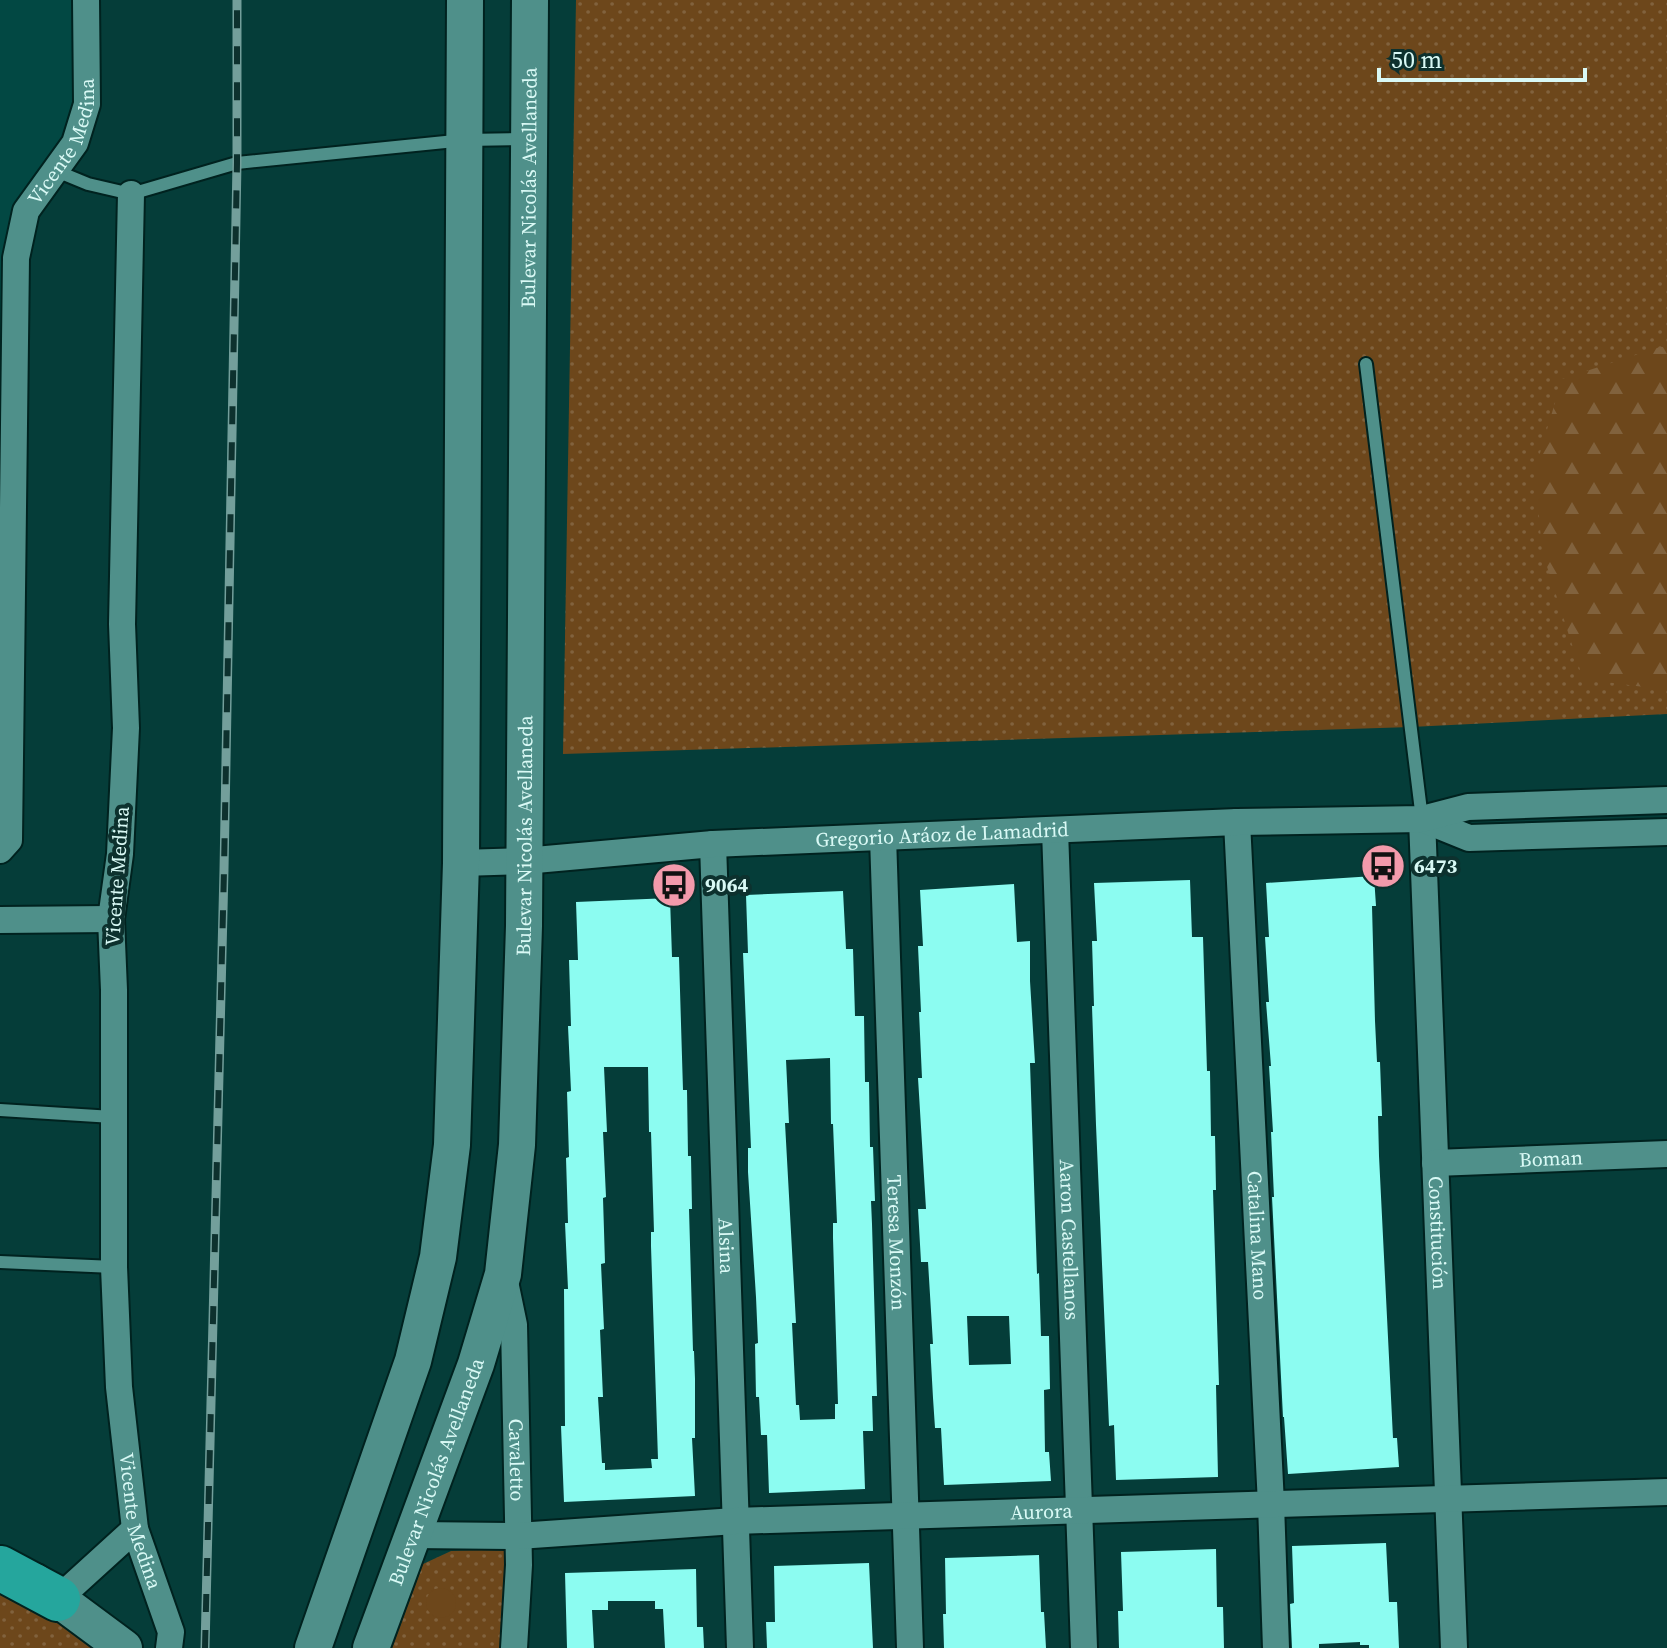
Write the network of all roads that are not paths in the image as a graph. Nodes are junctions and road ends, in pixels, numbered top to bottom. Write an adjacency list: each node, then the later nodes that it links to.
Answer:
1 (86, 0): 6 (street, Vicente Medina)
2 (465, 0): 5 (main road)
3 (530, 0): 4 (main road, Bulevar Nicolás Avellaneda)
4 (529, 139): 5 (lane); 17 (main road, Bulevar Nicolás Avellaneda)
5 (465, 140): 7 (lane); 18 (main road)
6 (54, 170): 7 (lane); 16 (street, Vicente Medina)
7 (131, 194): 19 (street, Vicente Medina)
8 (1366, 364): 10 (lane)
9 (1667, 800): 10 (street, Gregorio Aráoz de Lamadrid)
10 (1422, 819): 11 (street, Gregorio Aráoz de Lamadrid); 13 (street, Gregorio Aráoz de Lamadrid); 24 (street, Constitución)
11 (1237, 822): 12 (street, Gregorio Aráoz de Lamadrid); 30 (street, Catalina Mano)
12 (1055, 830): 14 (street, Gregorio Aráoz de Lamadrid); 31 (street, Aaron Castellanos)
13 (1667, 832)
14 (883, 837): 15 (street, Gregorio Aráoz de Lamadrid); 32 (street, Teresa Monzón)
15 (713, 844): 17 (street, Gregorio Aráoz de Lamadrid); 33 (street, Alsina)
16 (0, 850)
17 (524, 861): 18 (street, Gregorio Aráoz de Lamadrid); 27 (main road, Bulevar Nicolás Avellaneda)
18 (461, 863): 42 (main road)
19 (111, 919): 20 (street); 22 (street, Vicente Medina)
20 (0, 920)
21 (0, 1110): 22 (lane)
22 (113, 1117): 26 (street, Vicente Medina)
23 (1667, 1154): 24 (street, Boman)
24 (1435, 1163): 29 (street, Constitución)
25 (0, 1262): 26 (lane)
26 (114, 1267): 34 (street, Vicente Medina)
27 (503, 1274): 35 (main road, Bulevar Nicolás Avellaneda); 36 (street, Cavaletto)
28 (1667, 1492): 29 (street, Aurora)
29 (1448, 1499): 30 (street, Aurora); 49 (street, Constitución)
30 (1271, 1504): 31 (street, Aurora); 48 (street, Catalina Mano)
31 (1079, 1510): 32 (street, Aurora); 47 (street, Aaron Castellanos)
32 (906, 1516): 33 (street, Aurora); 46 (street, Teresa Monzón)
33 (735, 1521): 36 (street, Aurora); 45 (street, Alsina)
34 (135, 1529): 39 (street); 41 (street, Vicente Medina)
35 (414, 1535): 36 (street, Aurora); 43 (main road, Bulevar Nicolás Avellaneda)
36 (518, 1536): 44 (street, Cavaletto)
37 (0, 1557): 39 (main road)
38 (0, 1568): 39 (highway)
39 (58, 1599): 40 (main road)
40 (124, 1648)
41 (169, 1648)
42 (313, 1648)
43 (371, 1648)
44 (514, 1648)
45 (740, 1648)
46 (910, 1648)
47 (1084, 1648)
48 (1276, 1648)
49 (1454, 1648)

